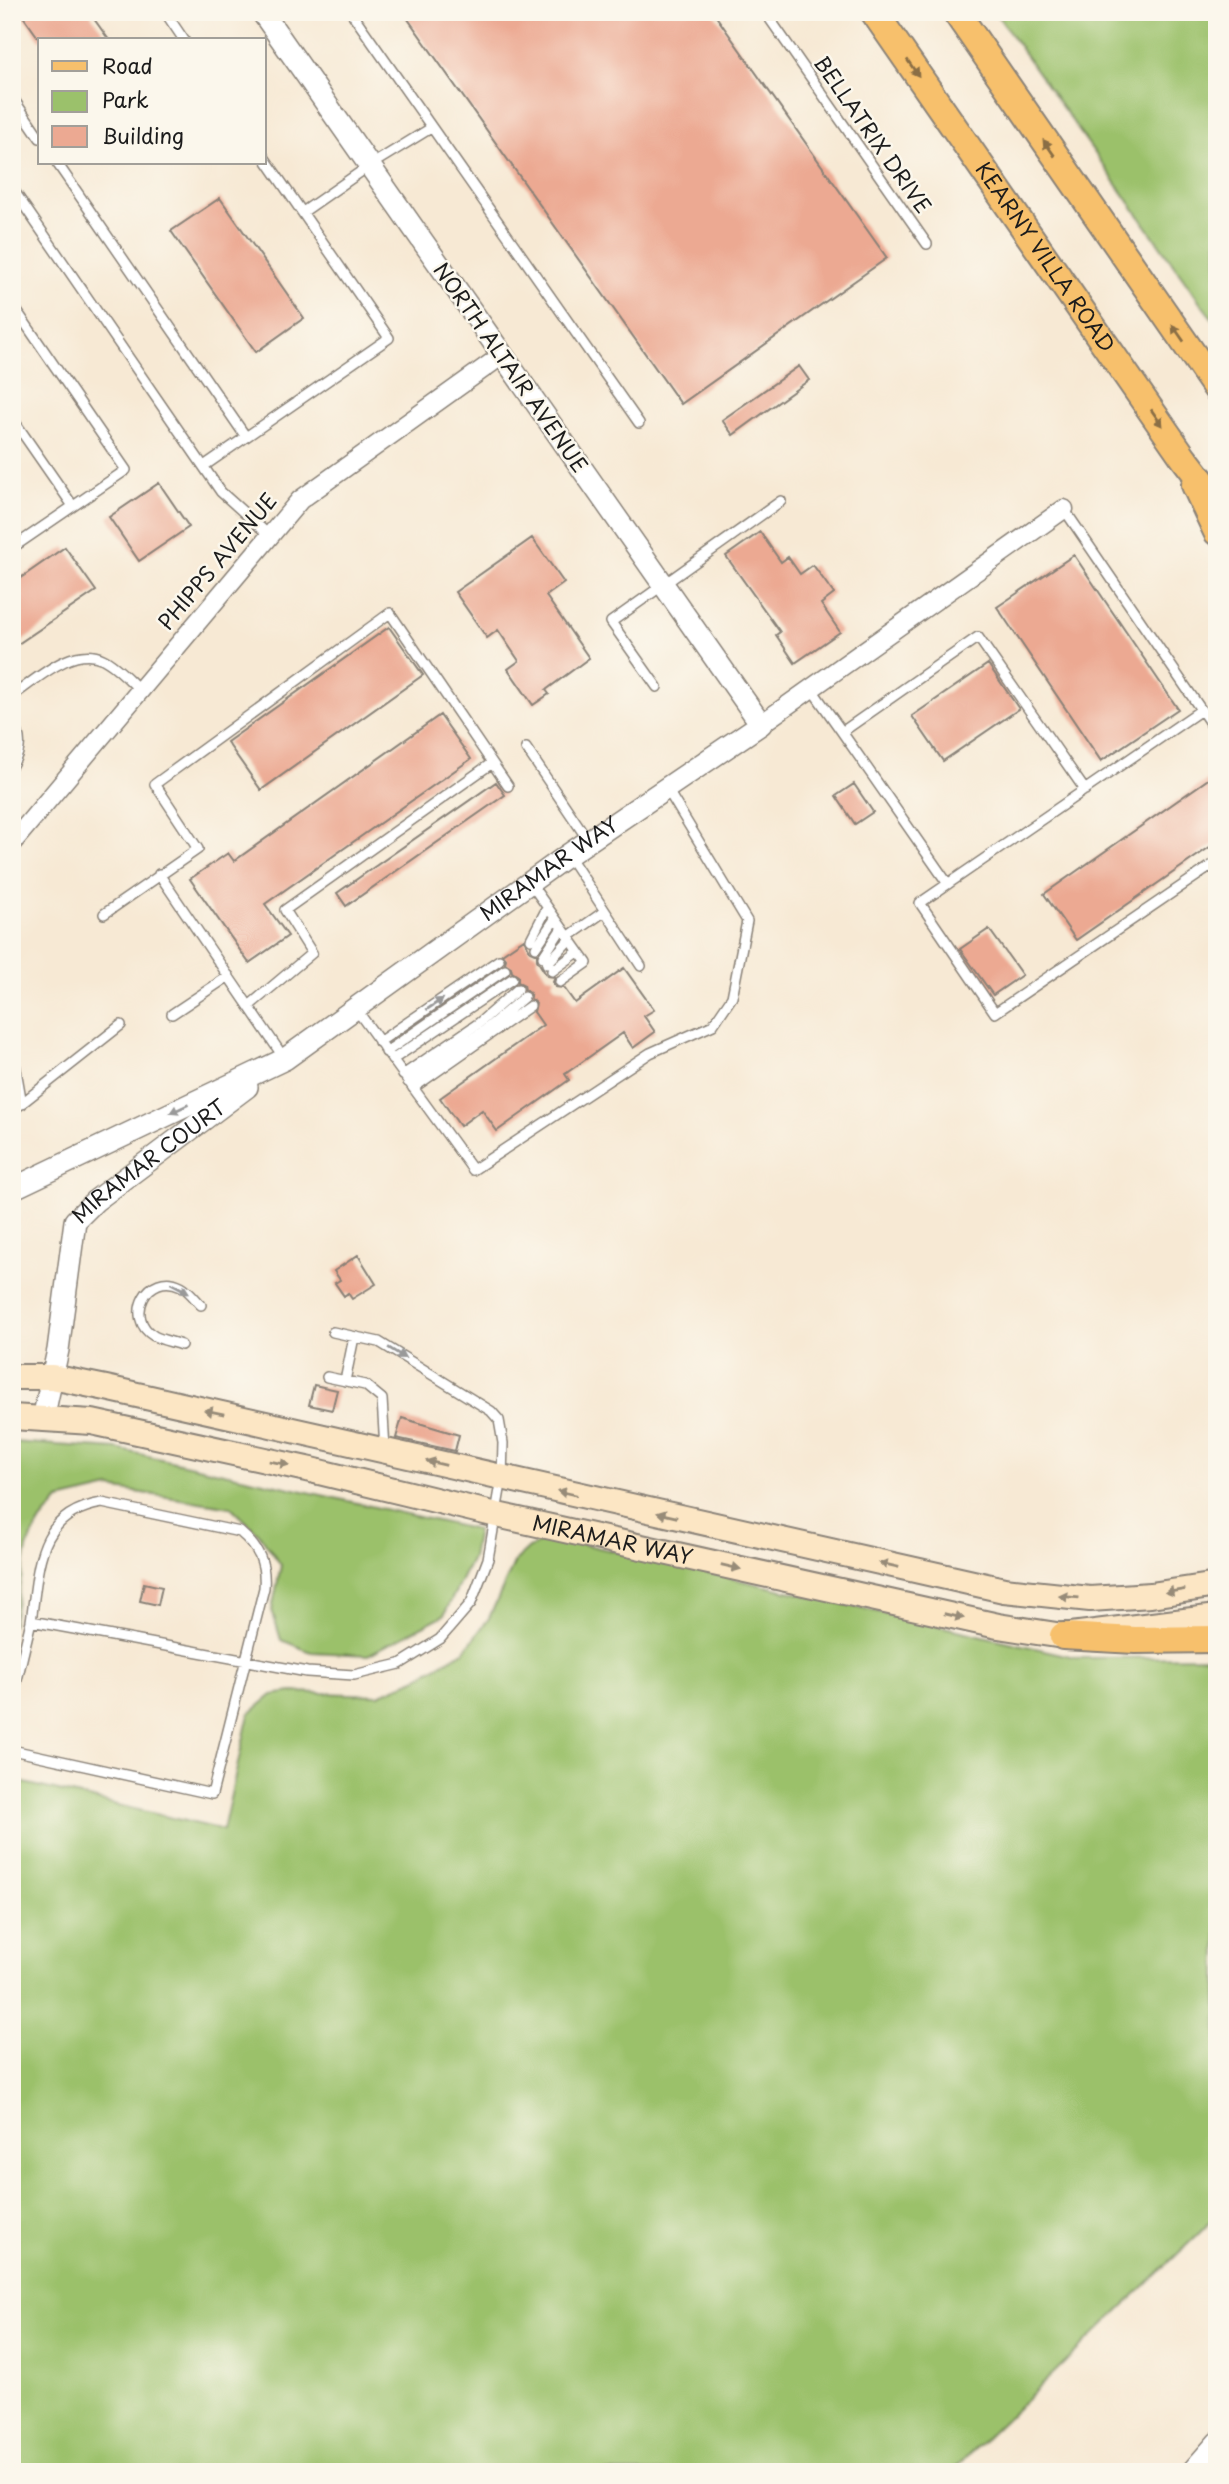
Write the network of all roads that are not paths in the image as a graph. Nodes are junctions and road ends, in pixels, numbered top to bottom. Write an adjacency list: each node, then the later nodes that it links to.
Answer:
1 (165, 12): 7 (lane)
2 (262, 12): 13 (street, NORTH ALTAIR AVENUE)
3 (351, 12): 9 (lane)
4 (765, 12): 16 (lane, BELLATRIX DRIVE)
5 (874, 12): 23 (main road, KEARNY VILLA ROAD, one-way to 23)
6 (956, 12): 19 (main road, one-way to 6)
7 (183, 38)
8 (12, 97): 10 (lane)
9 (430, 128): 13 (lane); 21 (lane)
10 (38, 135)
11 (266, 160): 15 (lane)
12 (58, 164): 22 (lane)
13 (369, 166): 15 (lane); 18 (street, NORTH ALTAIR AVENUE)
14 (12, 188): 24 (lane)
15 (303, 212): 22 (lane)
16 (927, 244)
17 (12, 304): 27 (lane)
18 (501, 356): 30 (street, PHIPPS AVENUE); 32 (street, NORTH ALTAIR AVENUE)
19 (1217, 390)
20 (12, 418): 27 (lane)
21 (639, 423)
22 (246, 437): 24 (lane)
23 (1184, 458): 26 (main road, KEARNY VILLA ROAD); 29 (main road)
24 (204, 466): 30 (lane)
25 (781, 501): 32 (lane)
26 (1217, 501)
27 (73, 506): 31 (lane)
28 (1064, 509): 34 (street, MIRAMAR WAY); 37 (lane)
29 (1217, 532)
30 (270, 536): 35 (street, PHIPPS AVENUE)
31 (12, 548)
32 (663, 585): 33 (lane); 39 (street, NORTH ALTAIR AVENUE)
33 (657, 687)
34 (811, 688): 39 (street, MIRAMAR WAY); 40 (lane)
35 (141, 690): 36 (lane); 49 (street, PHIPPS AVENUE)
36 (12, 696)
37 (1201, 710): 41 (lane); 47 (lane)
38 (12, 721): 44 (lane)
39 (761, 723): 46 (street, MIRAMAR WAY)
40 (842, 732): 47 (lane); 54 (lane)
41 (1217, 733)
42 (526, 748): 48 (lane)
43 (492, 763): 45 (lane); 52 (lane); 68 (lane)
44 (12, 765)
45 (508, 786)
46 (666, 788): 48 (street, MIRAMAR WAY); 77 (lane)
47 (1085, 790): 54 (lane)
48 (589, 840): 50 (street, MIRAMAR WAY)
49 (12, 843)
50 (568, 855): 53 (street, MIRAMAR WAY); 56 (lane)
51 (1217, 862): 54 (lane)
52 (159, 874): 57 (lane); 64 (lane)
53 (530, 882): 55 (lane); 70 (street, MIRAMAR WAY)
54 (948, 884)
55 (547, 908): 58 (lane); 58 (lane)
56 (605, 911): 59 (lane); 62 (lane)
57 (104, 914)
58 (555, 919): 59 (lane)
59 (567, 935): 60 (lane); 60 (lane)
60 (578, 951): 66 (lane)
61 (499, 960): 73 (lane, one-way to 61)
62 (640, 966)
63 (505, 970): 75 (lane)
64 (229, 976): 68 (lane); 71 (lane)
65 (512, 979): 75 (lane)
66 (560, 982)
67 (521, 993): 77 (lane)
68 (249, 1006): 76 (lane)
69 (530, 1006): 77 (lane)
70 (356, 1009): 73 (lane); 76 (street, MIRAMAR WAY)
71 (172, 1014)
72 (121, 1025): 78 (lane)
73 (379, 1042): 75 (lane)
74 (12, 1047): 78 (lane)
75 (389, 1056): 77 (lane)
76 (285, 1059): 80 (street, MIRAMAR WAY, one-way to 80); 86 (street, MIRAMAR COURT)
77 (408, 1082)
78 (22, 1104): 79 (lane)
79 (12, 1111)
80 (12, 1189)
81 (201, 1305): 84 (lane, one-way to 81)
82 (332, 1332): 83 (lane)
83 (354, 1337): 88 (lane); 92 (lane, one-way to 92)
84 (181, 1345)
85 (12, 1377): 86 (main road, MIRAMAR WAY)
86 (52, 1377): 90 (street, MIRAMAR COURT); 91 (main road, MIRAMAR WAY, one-way to 86)
87 (327, 1377): 88 (lane)
88 (345, 1381): 91 (lane)
89 (12, 1418): 90 (main road, MIRAMAR WAY)
90 (43, 1419): 93 (main road, MIRAMAR WAY, one-way to 93)
91 (385, 1450): 92 (main road, MIRAMAR WAY, one-way to 91)
92 (502, 1478): 93 (lane); 94 (main road, MIRAMAR WAY, one-way to 92)
93 (498, 1515): 97 (main road, MIRAMAR WAY, one-way to 97); 99 (lane)
94 (1217, 1585)
95 (1217, 1616): 97 (main road, MIRAMAR WAY)
96 (31, 1621): 99 (lane); 99 (lane); 100 (lane)
97 (1063, 1636): 98 (main road)
98 (1217, 1639)
99 (246, 1660): 101 (lane)
100 (12, 1701)
101 (12, 1749)
102 (1217, 2441): 103 (street)
103 (1191, 2472)

